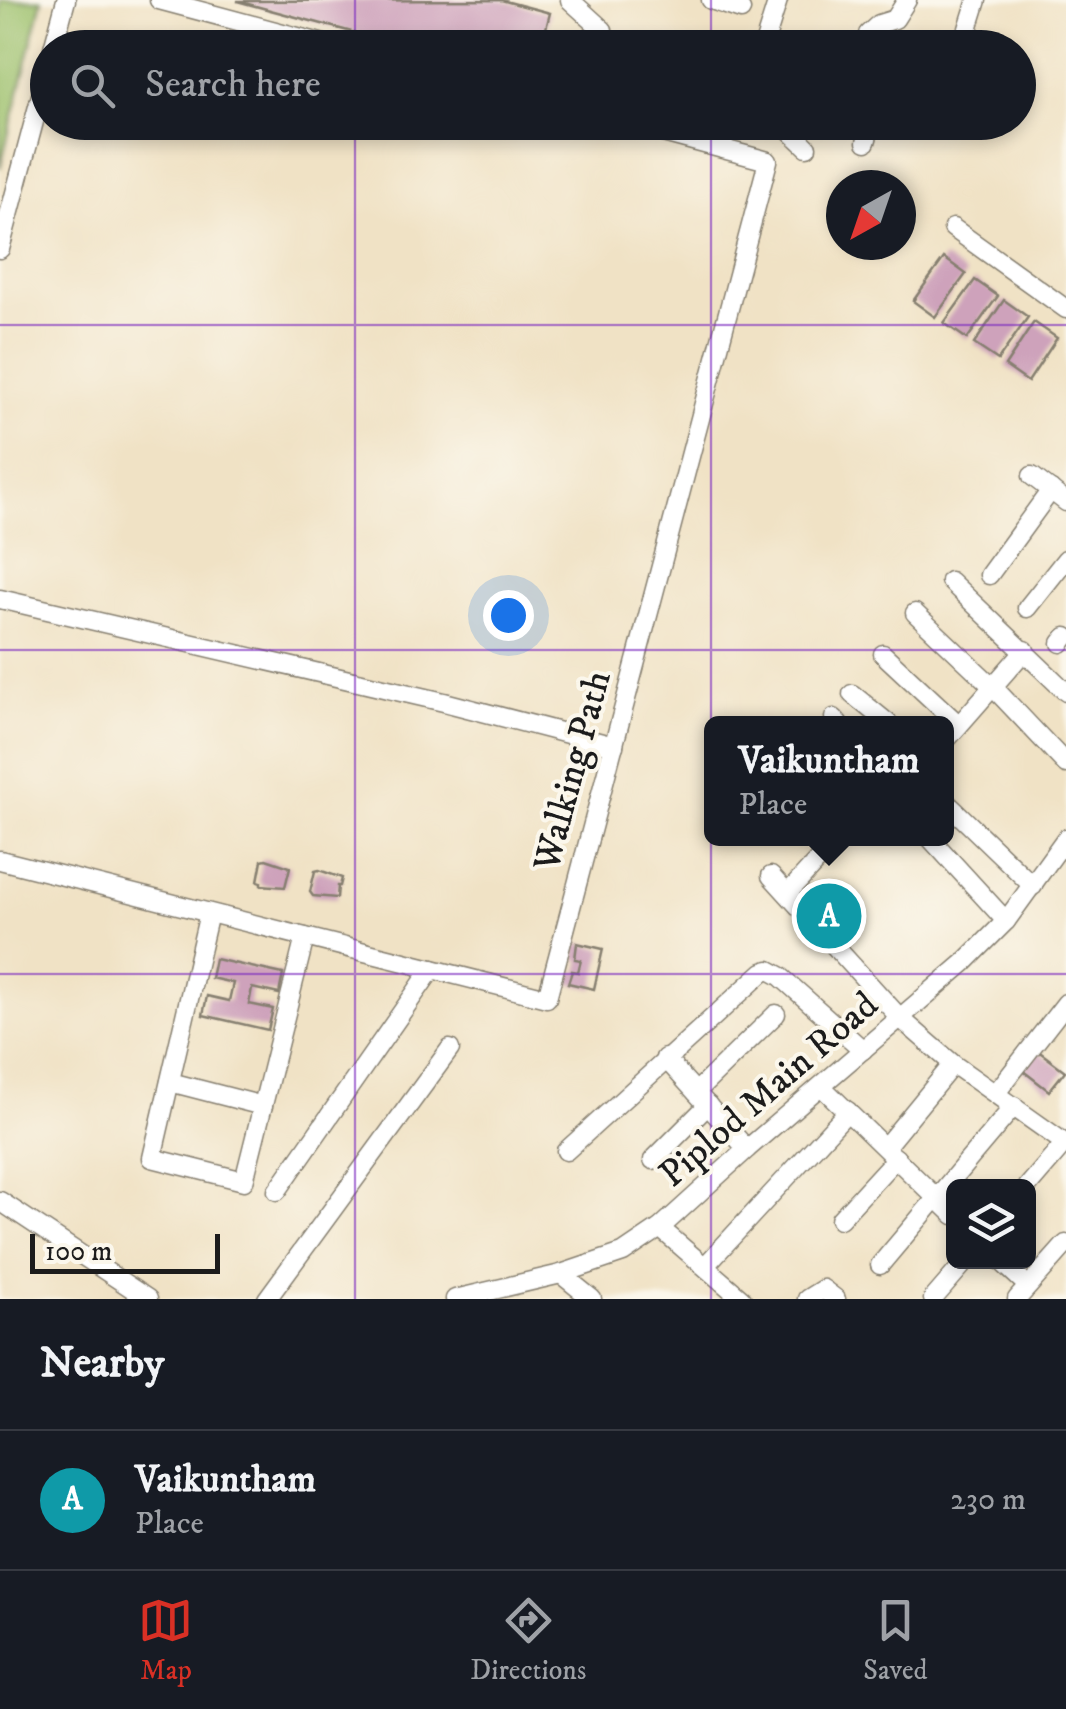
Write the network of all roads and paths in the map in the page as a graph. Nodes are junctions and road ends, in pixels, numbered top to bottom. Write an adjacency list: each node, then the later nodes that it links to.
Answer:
1 (66, 0): 9 (street)
2 (159, 0): 10 (street)
3 (570, 0): 11 (street)
4 (711, 0): 8 (street)
5 (778, 0): 12 (street)
6 (907, 0): 13 (street)
7 (978, 0): 14 (street)
8 (741, 10)
9 (58, 30)
10 (272, 30)
11 (603, 30)
12 (769, 30)
13 (873, 30)
14 (968, 30)
15 (30, 136): 20 (street)
16 (689, 140): 41 (street, Walking Path)
17 (799, 140): 18 (street)
18 (806, 147)
19 (953, 228): 21 (street)
20 (0, 248)
21 (1066, 309)
22 (1032, 476): 23 (street)
23 (1050, 490): 24 (street); 26 (street)
24 (1066, 502)
25 (1066, 558): 29 (street)
26 (990, 575)
27 (950, 581): 31 (street)
28 (0, 598): 41 (street)
29 (1027, 608)
30 (915, 614): 33 (street)
31 (1025, 650): 33 (street); 34 (street)
32 (882, 654): 37 (street)
33 (993, 688): 39 (street); 42 (street)
34 (1066, 692)
35 (852, 694): 36 (street)
36 (879, 716)
37 (950, 716)
38 (954, 720): 39 (street)
39 (960, 725): 40 (street)
40 (954, 731)
41 (614, 746): 54 (street, Walking Path)
42 (1066, 764)
43 (954, 810): 49 (street)
44 (1066, 838): 49 (street, Piplod Main Road)
45 (831, 846): 50 (street)
46 (937, 846): 52 (street)
47 (0, 860): 51 (street, Walking Path)
48 (771, 876): 50 (street)
49 (1033, 886): 52 (street, Piplod Main Road)
50 (788, 892): 57 (street)
51 (209, 913): 53 (street, Walking Path); 62 (street)
52 (1006, 921): 57 (street, Piplod Main Road)
53 (304, 937): 54 (street, Walking Path); 66 (street)
54 (432, 969): 75 (street)
55 (1066, 1003): 64 (street)
56 (776, 1014): 65 (street)
57 (900, 1018): 59 (street, Piplod Main Road); 61 (street)
58 (450, 1049): 89 (street)
59 (863, 1050): 60 (street); 63 (street, Piplod Main Road)
60 (665, 1058): 65 (street); 71 (street)
61 (954, 1064): 64 (street); 72 (street)
62 (170, 1082): 66 (street); 66 (street)
63 (822, 1087): 68 (street); 70 (street, Piplod Main Road)
64 (996, 1093): 67 (street)
65 (702, 1098): 70 (street); 73 (street)
66 (263, 1106)
67 (1014, 1106): 69 (street); 76 (street)
68 (848, 1111): 72 (street); 83 (street)
69 (1066, 1143): 74 (street)
70 (746, 1150): 80 (street, Piplod Main Road)
71 (566, 1151)
72 (890, 1153): 76 (street); 79 (street)
73 (653, 1160)
74 (1034, 1179)
75 (278, 1191)
76 (936, 1198): 78 (street); 82 (street)
77 (0, 1201): 88 (street)
78 (946, 1207)
79 (840, 1219)
80 (660, 1228): 83 (street); 86 (street, Piplod Main Road)
81 (1066, 1244): 87 (street)
82 (880, 1265)
83 (705, 1266): 92 (street)
84 (958, 1269): 95 (street)
85 (1007, 1269): 87 (street)
86 (562, 1274): 90 (street, Piplod Main Road); 91 (street)
87 (1022, 1292)
88 (148, 1299)
89 (267, 1299)
90 (455, 1299)
91 (592, 1299)
92 (742, 1299)
93 (807, 1299): 94 (street)
94 (836, 1299)
95 (933, 1299)

